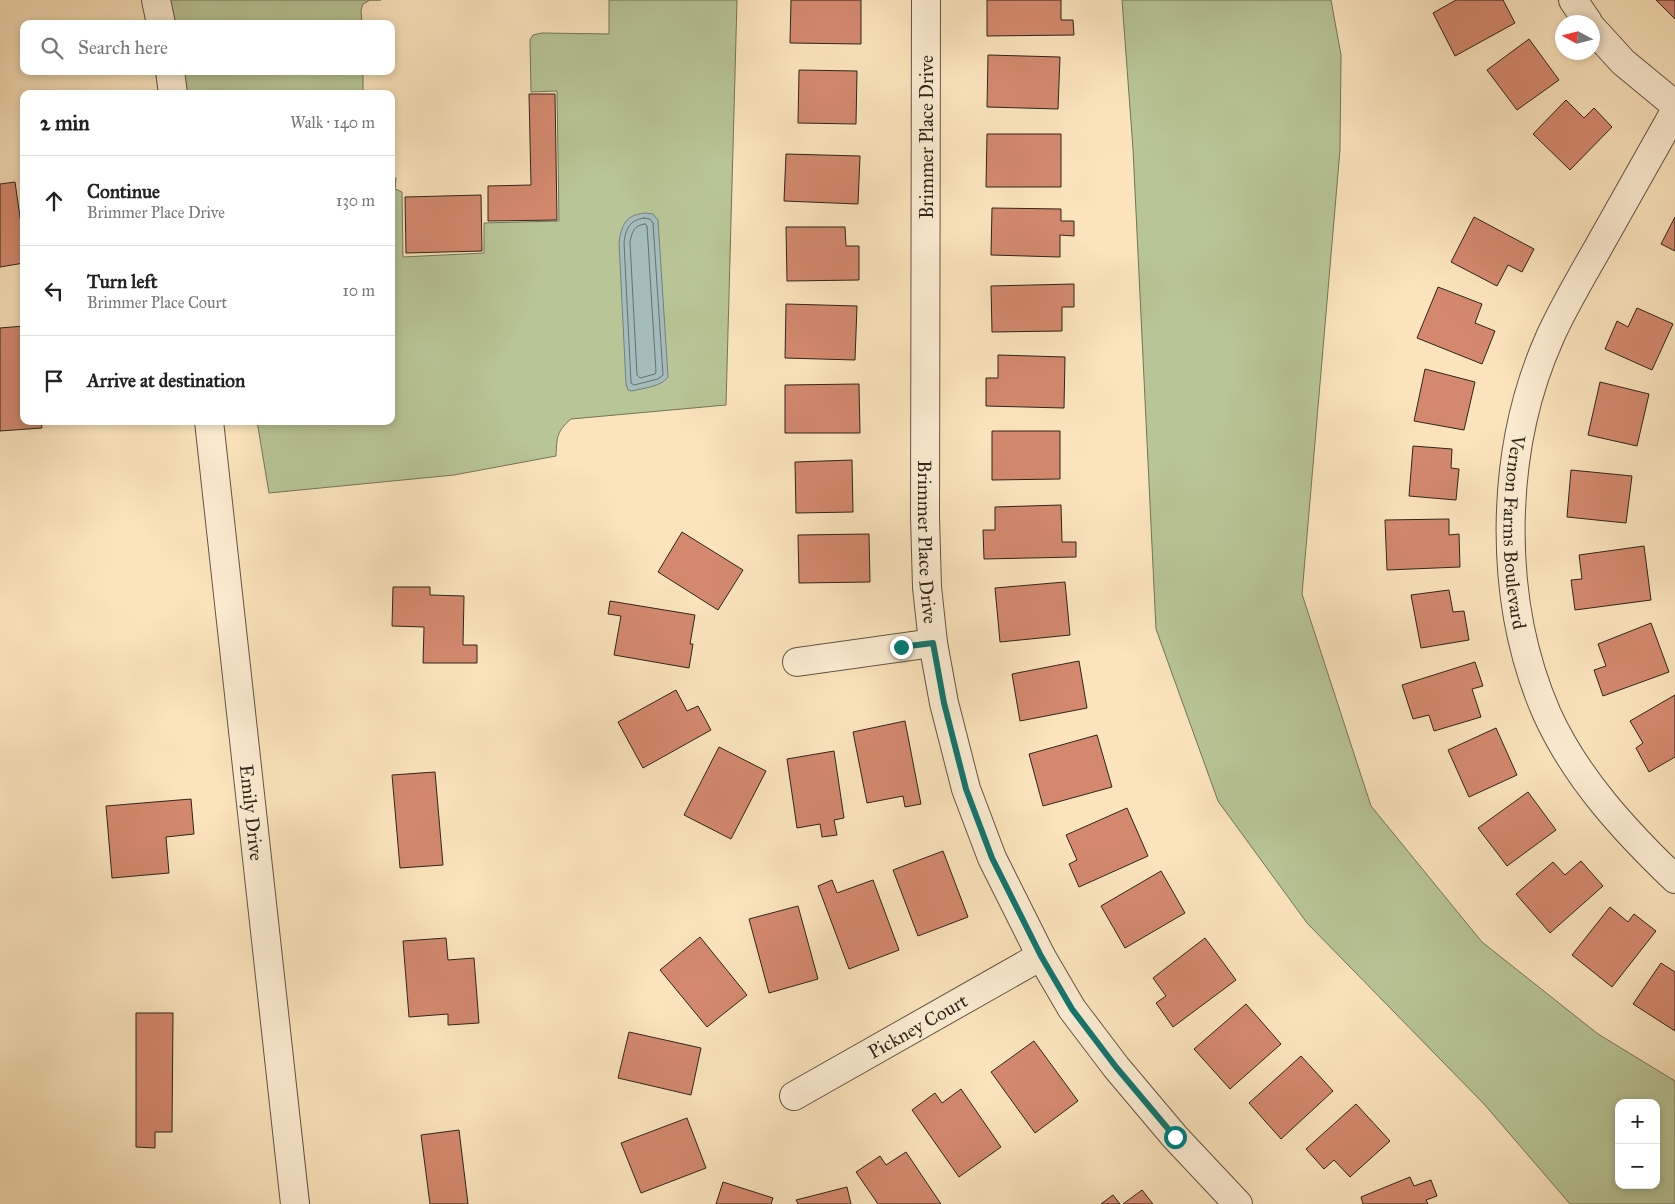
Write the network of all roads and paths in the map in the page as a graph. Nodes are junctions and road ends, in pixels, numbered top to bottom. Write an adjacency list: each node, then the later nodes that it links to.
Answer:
1 (156, 0): 5 (street)
2 (926, 0): 12 (street, Brimmer Place Drive)
3 (1573, 0): 4 (street)
4 (1583, 15)
5 (160, 20)
6 (1600, 37): 9 (street)
7 (171, 75): 8 (street)
8 (172, 90)
9 (1675, 105)
10 (1675, 111): 14 (street, Vernon Farms Boulevard)
11 (209, 425): 17 (street, Emily Drive)
12 (933, 643): 13 (street); 15 (street, Brimmer Place Drive)
13 (797, 662)
14 (1675, 879)
15 (1041, 956): 16 (street, Pickney Court); 18 (street, Brimmer Place Drive)
16 (794, 1096)
17 (294, 1204)
18 (1238, 1204)

